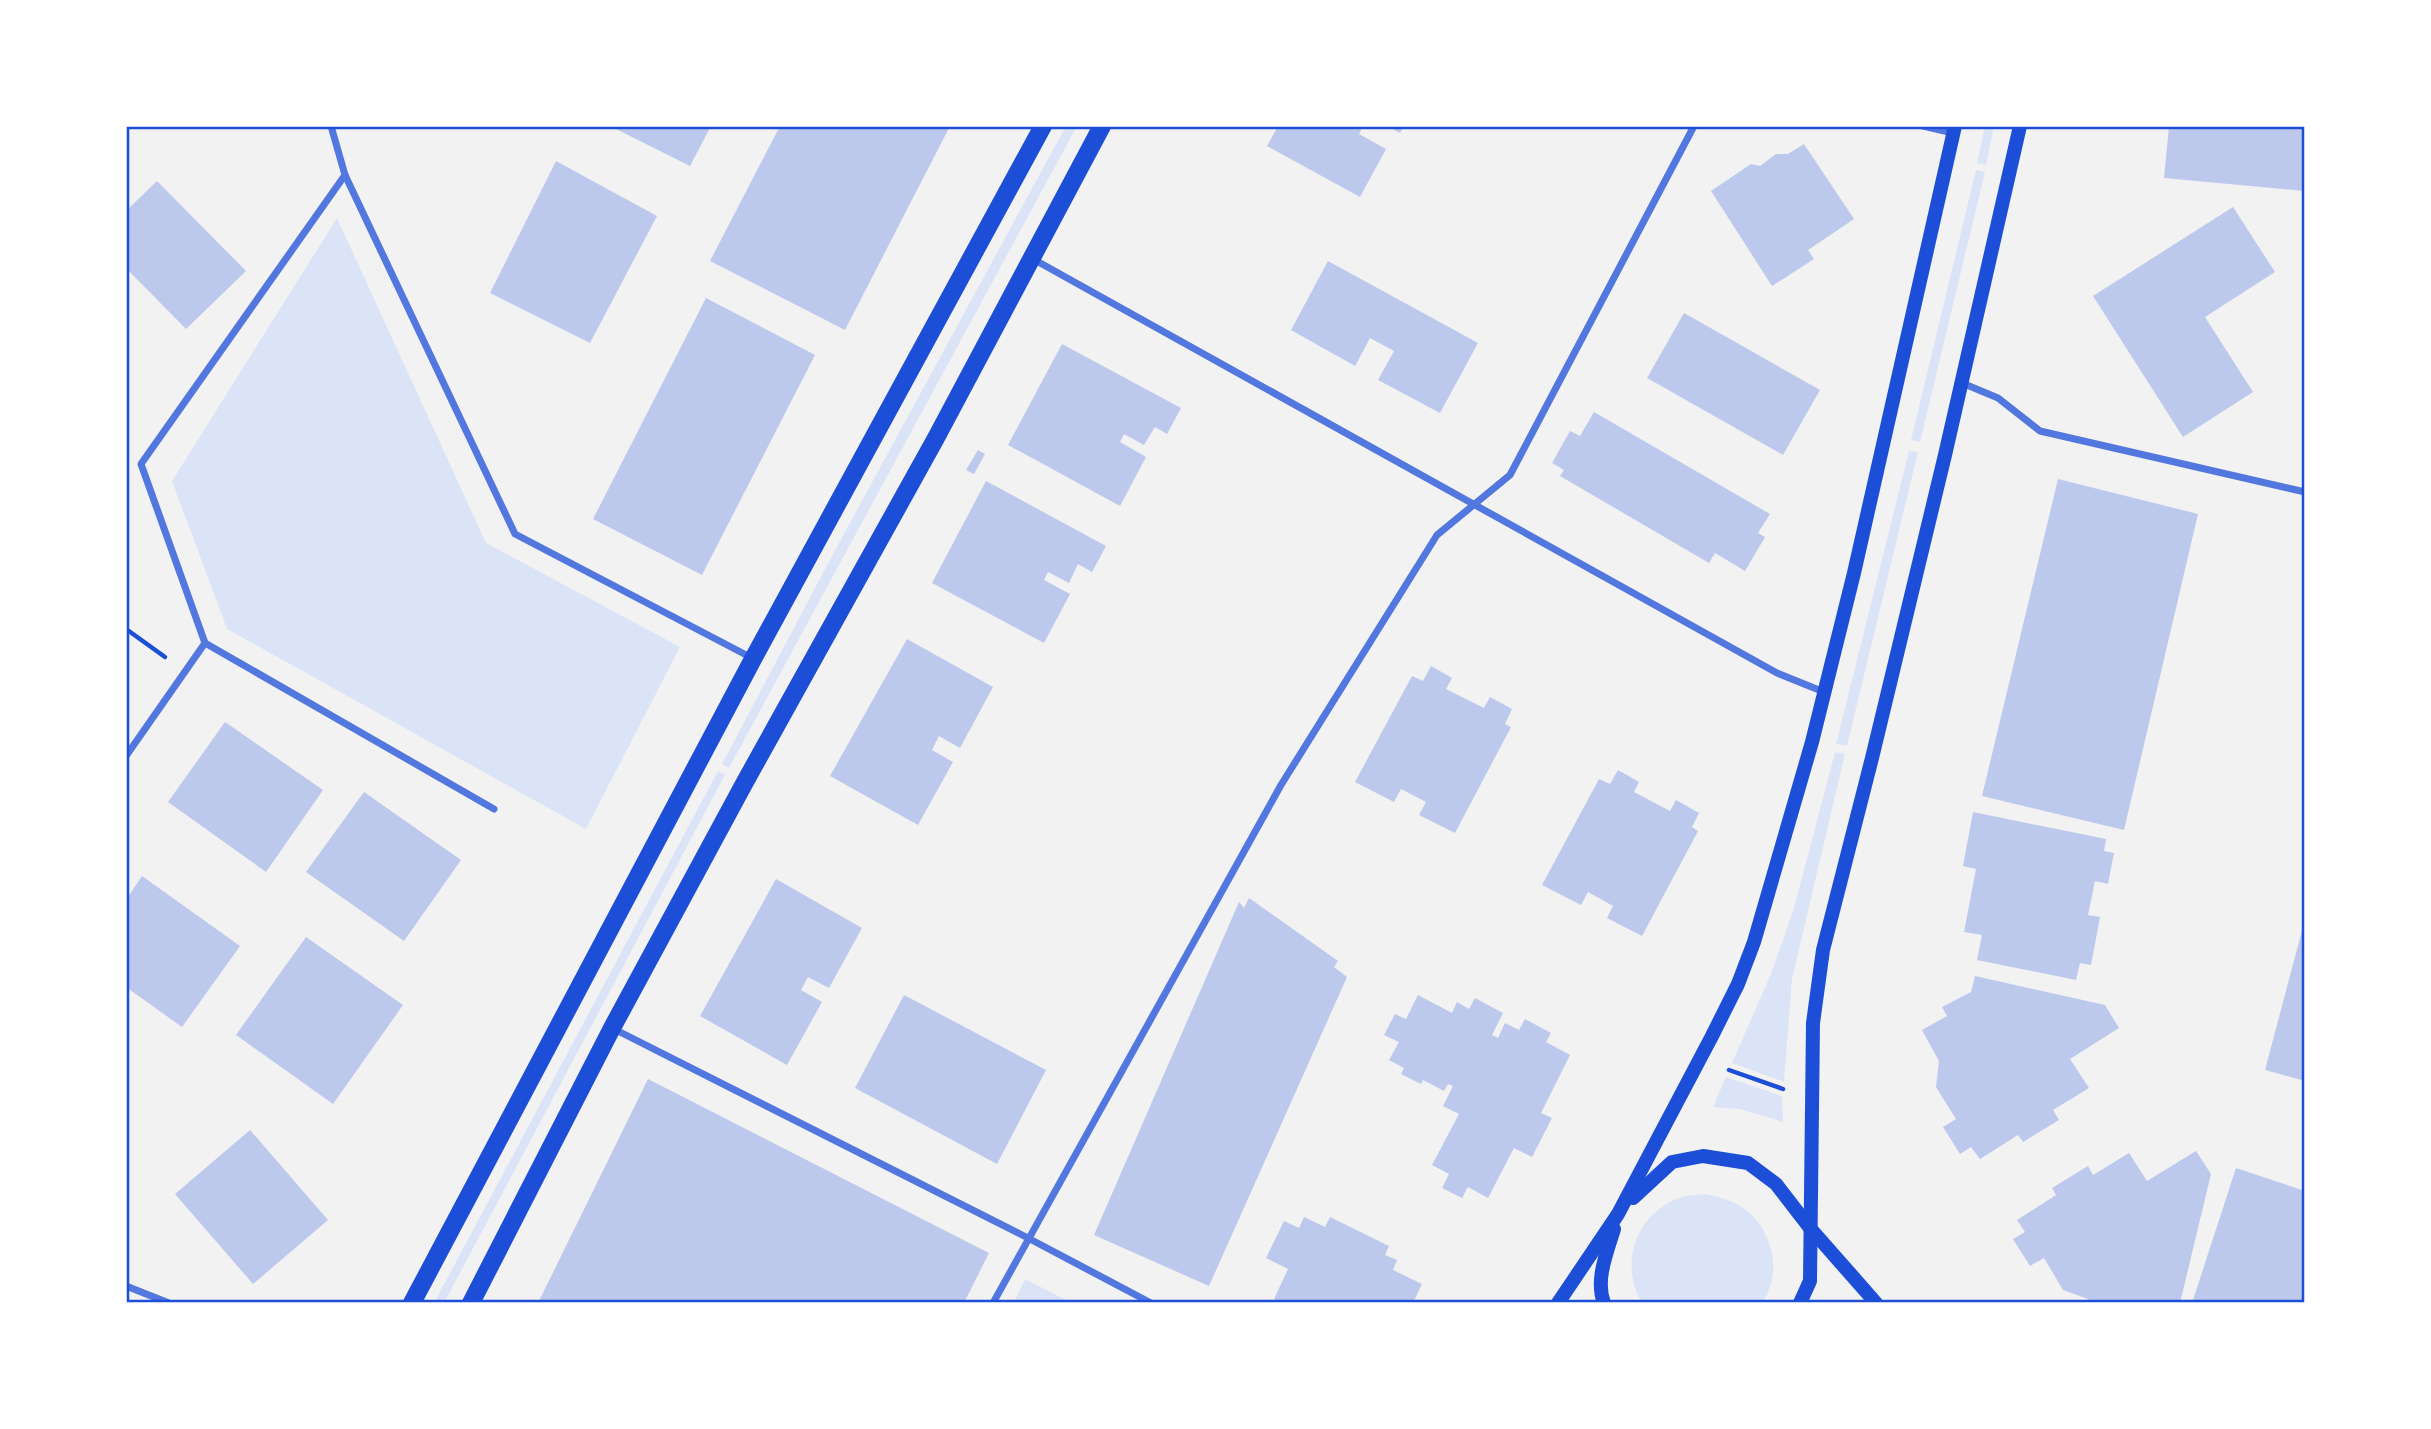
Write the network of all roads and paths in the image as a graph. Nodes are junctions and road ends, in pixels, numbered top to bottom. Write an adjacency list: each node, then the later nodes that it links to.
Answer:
1 (331, 126): 8 (street)
2 (1043, 126): 15 (main road)
3 (1102, 126): 9 (main road)
4 (1695, 126): 12 (street)
5 (1923, 126): 7 (street)
6 (2020, 126): 10 (main road)
7 (1954, 130): 17 (main road)
8 (345, 175): 14 (street); 15 (street)
9 (1030, 258): 12 (street); 20 (main road)
10 (1962, 383): 11 (street); 24 (main road)
11 (2305, 492)
12 (1475, 506): 17 (street); 25 (street)
13 (126, 629): 16 (path)
14 (205, 643): 18 (street); 19 (street)
15 (753, 659): 28 (main road)
16 (169, 660)
17 (1824, 692): 23 (main road)
18 (126, 756)
19 (494, 809)
20 (612, 1028): 25 (street); 29 (main road)
21 (1729, 1070): 22 (path)
22 (1784, 1089)
23 (1618, 1214): 24 (main road); 32 (main road); 33 (main road)
24 (1810, 1228): 34 (main road); 35 (main road)
25 (1028, 1238): 30 (street); 31 (street)
26 (126, 1286): 27 (street)
27 (169, 1303)
28 (412, 1303)
29 (471, 1303)
30 (993, 1303)
31 (1151, 1303)
32 (1558, 1303)
33 (1604, 1303)
34 (1800, 1303)
35 (1876, 1303)

